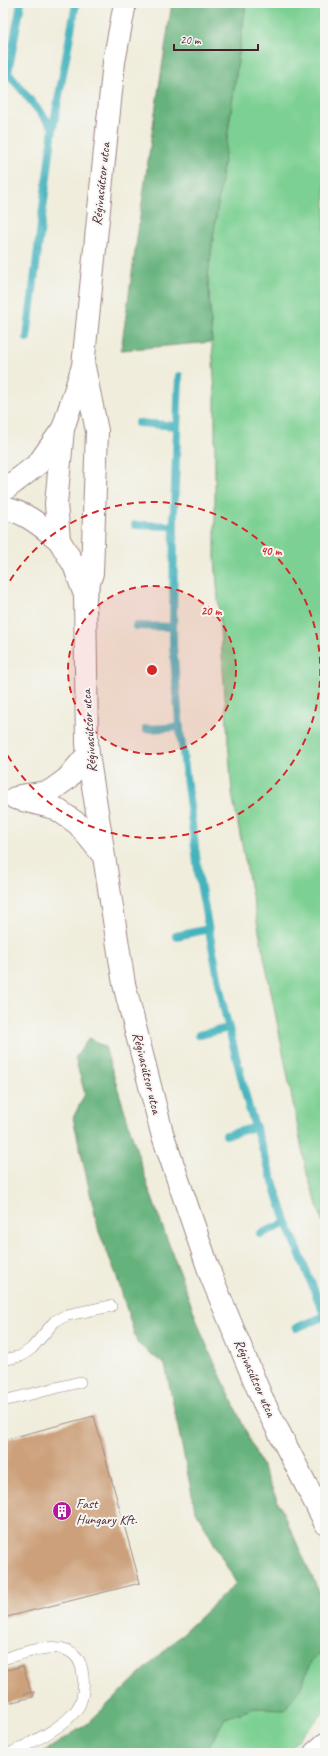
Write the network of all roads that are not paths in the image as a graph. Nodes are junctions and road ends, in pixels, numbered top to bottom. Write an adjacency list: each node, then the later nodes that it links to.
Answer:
1 (125, 3): 2 (main road, Régivasútsor utca)
2 (83, 366): 3 (main road, Régivasútsor utca); 7 (main road, Régivasútsor utca)
3 (63, 429): 4 (main road); 6 (main road, Régivasútsor utca)
4 (3, 491)
5 (3, 508): 6 (main road)
6 (59, 540): 7 (main road, Régivasútsor utca)
7 (84, 595): 8 (main road, Régivasútsor utca)
8 (88, 754): 9 (main road); 10 (main road, Régivasútsor utca)
9 (9, 798): 10 (main road)
10 (104, 856): 15 (main road, Régivasútsor utca)
11 (111, 1306): 12 (lane)
12 (3, 1360)
13 (80, 1382): 14 (lane)
14 (3, 1401)
15 (325, 1522)
16 (3, 1659): 18 (lane)
17 (325, 1744): 19 (main road)
18 (11, 1753)
19 (315, 1753)

